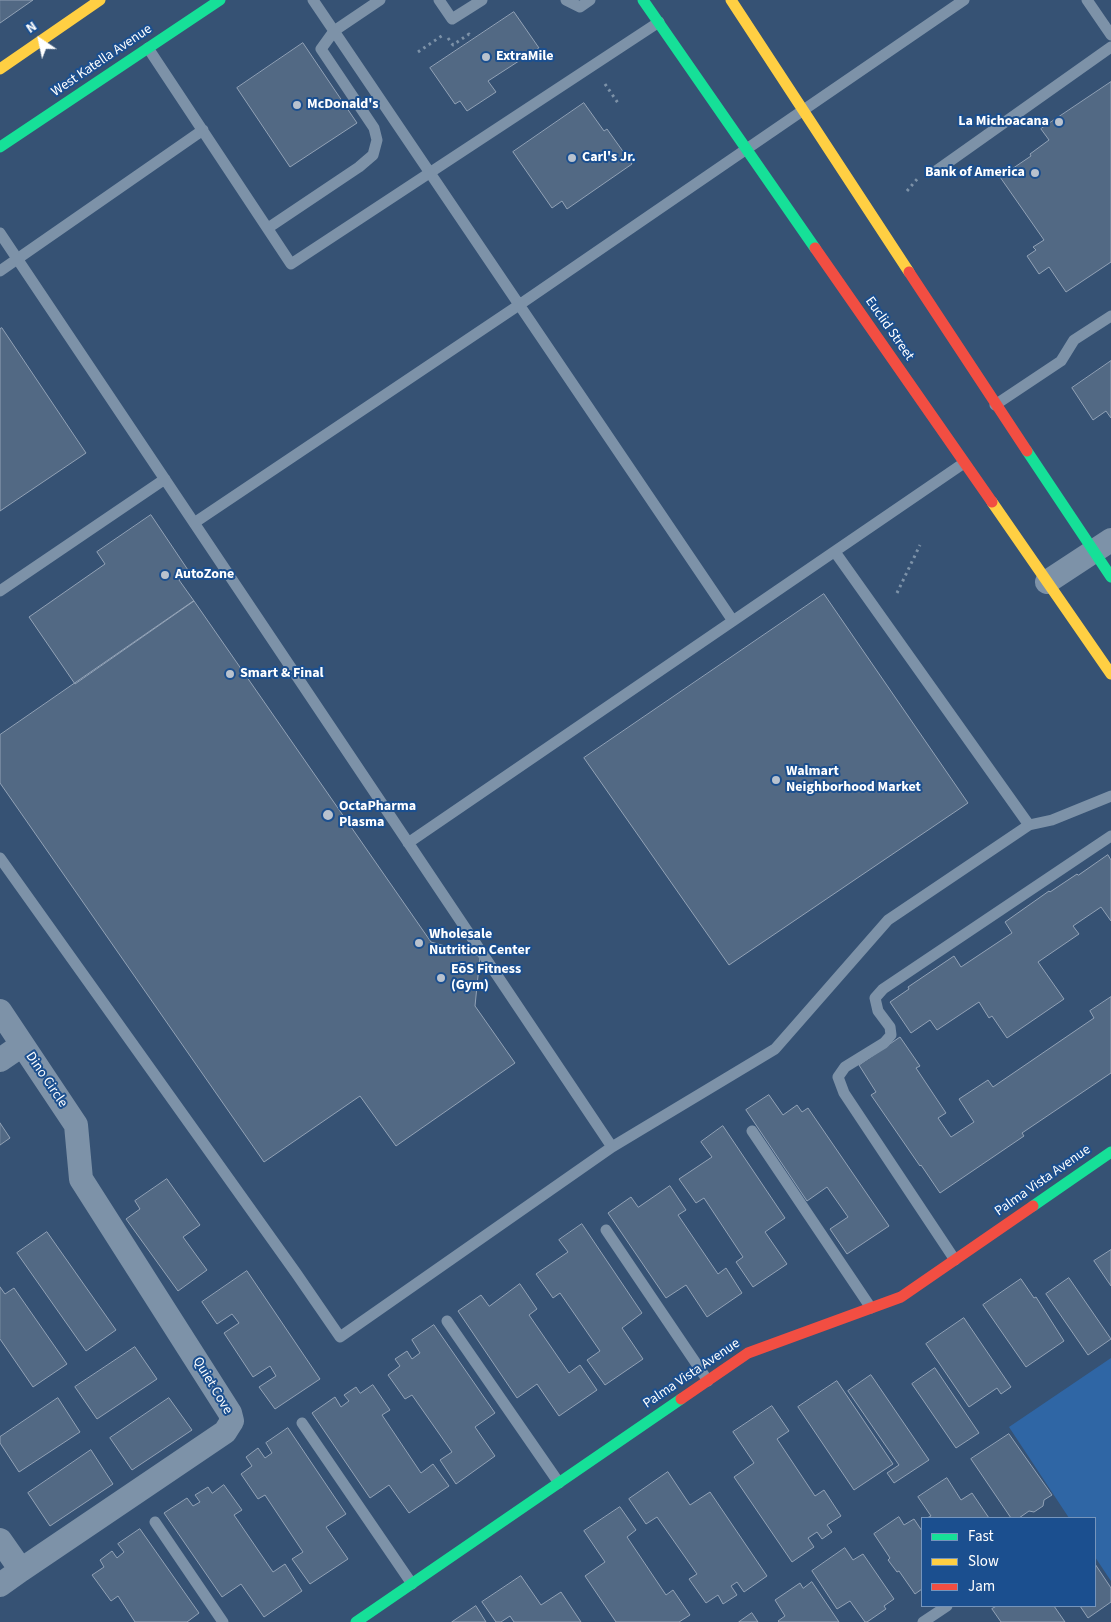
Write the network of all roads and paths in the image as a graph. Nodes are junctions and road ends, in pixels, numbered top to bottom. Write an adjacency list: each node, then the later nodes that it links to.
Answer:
1 (100, 0): 20 (main road)
2 (220, 0): 18 (main road, West Katella Avenue)
3 (313, 0): 14 (lane)
4 (380, 0): 14 (lane)
5 (439, 0): 6 (lane)
6 (482, 0)
7 (566, 0): 8 (lane)
8 (590, 0)
9 (643, 0): 13 (main road, Euclid Street)
10 (731, 0): 23 (main road)
11 (964, 0): 23 (lane)
12 (1087, 0): 15 (lane)
13 (659, 22): 26 (main road, Euclid Street); 28 (lane)
14 (334, 31): 28 (lane); 31 (lane)
15 (1111, 35)
16 (470, 36): 19 (path)
17 (1111, 47): 27 (lane)
18 (148, 48): 24 (lane); 25 (main road, West Katella Avenue)
19 (418, 52)
20 (0, 69)
21 (605, 84): 22 (path)
22 (618, 102)
23 (804, 110): 26 (lane); 37 (main road)
24 (204, 130): 31 (lane); 33 (lane)
25 (0, 147)
26 (747, 149): 35 (lane); 38 (main road, Euclid Street)
27 (936, 171)
28 (430, 173): 31 (lane); 35 (lane)
29 (920, 174): 30 (path)
30 (908, 192)
31 (268, 228)
32 (0, 233): 33 (lane)
33 (17, 259): 34 (lane); 39 (lane)
34 (0, 270)
35 (519, 305): 40 (lane); 48 (lane)
36 (1111, 316): 37 (lane)
37 (995, 405): 42 (main road)
38 (964, 463): 43 (lane); 45 (main road, Euclid Street)
39 (165, 479): 40 (lane); 46 (lane)
40 (194, 522): 53 (lane)
41 (920, 545): 47 (path)
42 (1102, 545): 44 (main road); 45 (street)
43 (835, 552): 48 (lane); 51 (lane)
44 (1111, 578)
45 (1047, 582): 49 (main road, Euclid Street)
46 (0, 590)
47 (897, 593)
48 (733, 621): 53 (lane)
49 (1111, 674)
50 (1111, 796): 51 (lane)
51 (1029, 824): 59 (lane)
52 (1111, 837): 63 (lane)
53 (408, 843): 59 (lane)
54 (0, 858): 59 (lane)
55 (0, 1011): 56 (street, Dino Circle)
56 (22, 1045): 57 (street); 61 (street, Dino Circle)
57 (0, 1060)
58 (752, 1131): 64 (lane)
59 (612, 1147)
60 (1111, 1152): 63 (main road, Palma Vista Avenue)
61 (78, 1154): 71 (street, Quiet Cove)
62 (606, 1230): 66 (lane)
63 (955, 1260): 64 (main road, Palma Vista Avenue)
64 (871, 1308): 66 (main road, Palma Vista Avenue)
65 (447, 1321): 68 (lane)
66 (708, 1381): 68 (main road, Palma Vista Avenue)
67 (302, 1423): 72 (lane)
68 (559, 1483): 72 (main road, Palma Vista Avenue)
69 (155, 1522): 75 (lane)
70 (0, 1540): 71 (street)
71 (20, 1570): 73 (street, Quiet Cove)
72 (412, 1584): 76 (main road, Palma Vista Avenue)
73 (0, 1585)
74 (940, 1617): 77 (lane)
75 (223, 1622)
76 (356, 1622)
77 (923, 1622)

